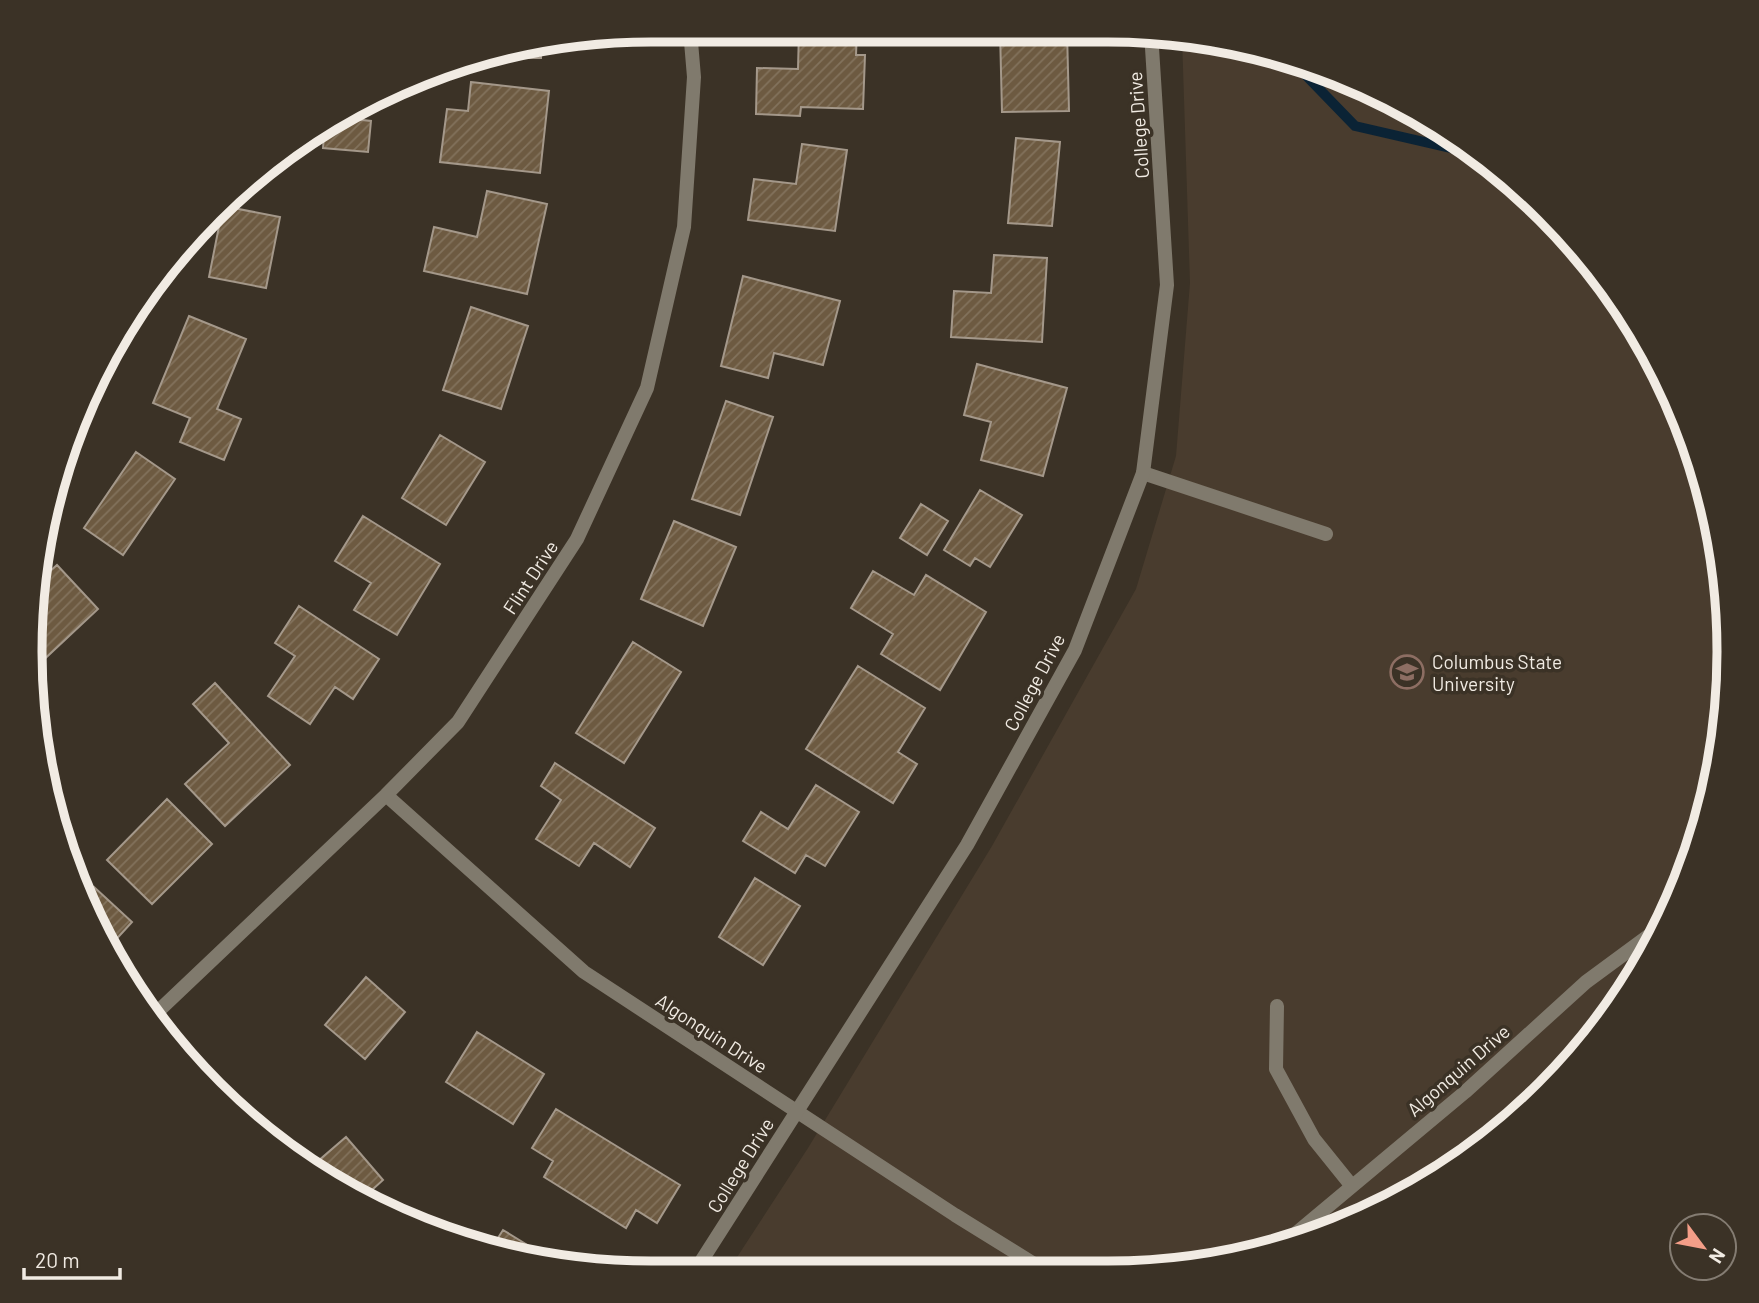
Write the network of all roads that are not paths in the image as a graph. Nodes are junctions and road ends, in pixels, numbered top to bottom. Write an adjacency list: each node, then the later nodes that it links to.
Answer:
1 (691, 42): 5 (street, Flint Drive)
2 (1152, 43): 3 (street, College Drive)
3 (1143, 473): 4 (street); 9 (street, College Drive)
4 (1326, 534)
5 (386, 795): 8 (street, Flint Drive); 9 (street, Algonquin Drive)
6 (1644, 939): 10 (street, Algonquin Drive)
7 (1277, 1006): 10 (street)
8 (159, 1010)
9 (797, 1111): 12 (street, College Drive); 13 (street, Algonquin Drive)
10 (1351, 1185): 11 (street, Algonquin Drive)
11 (1297, 1231)
12 (701, 1261)
13 (1029, 1261)

